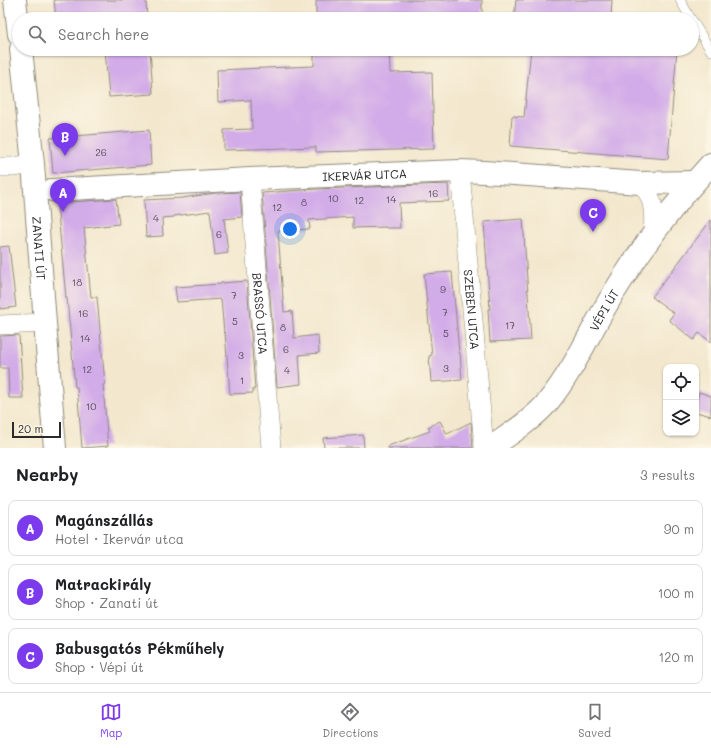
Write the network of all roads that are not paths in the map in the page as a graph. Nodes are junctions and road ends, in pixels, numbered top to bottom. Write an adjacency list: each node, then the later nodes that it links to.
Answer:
1 (15, 0): 3 (street)
2 (680, 0): 4 (lane)
3 (16, 12)
4 (687, 12)
5 (699, 31): 6 (lane)
6 (711, 51)
7 (21, 56): 8 (street, ZANATI ÚT)
8 (33, 164): 10 (street); 15 (street, ZANATI ÚT)
9 (711, 164): 13 (street, VÉPI ÚT)
10 (0, 167)
11 (460, 171): 12 (street, IKERVÁR UTCA); 14 (street, IKERVÁR UTCA); 21 (street, SZEBEN UTCA)
12 (250, 179): 15 (street, IKERVÁR UTCA); 20 (street, BRASSÓ UTCA)
13 (694, 182): 14 (street, IKERVÁR UTCA); 16 (street, VÉPI ÚT)
14 (640, 183): 16 (street)
15 (44, 191): 17 (street, ZANATI ÚT)
16 (653, 235): 22 (street, VÉPI ÚT)
17 (45, 323): 18 (street); 19 (street, ZANATI ÚT)
18 (0, 325)
19 (55, 448)
20 (271, 448)
21 (484, 448)
22 (490, 448)

